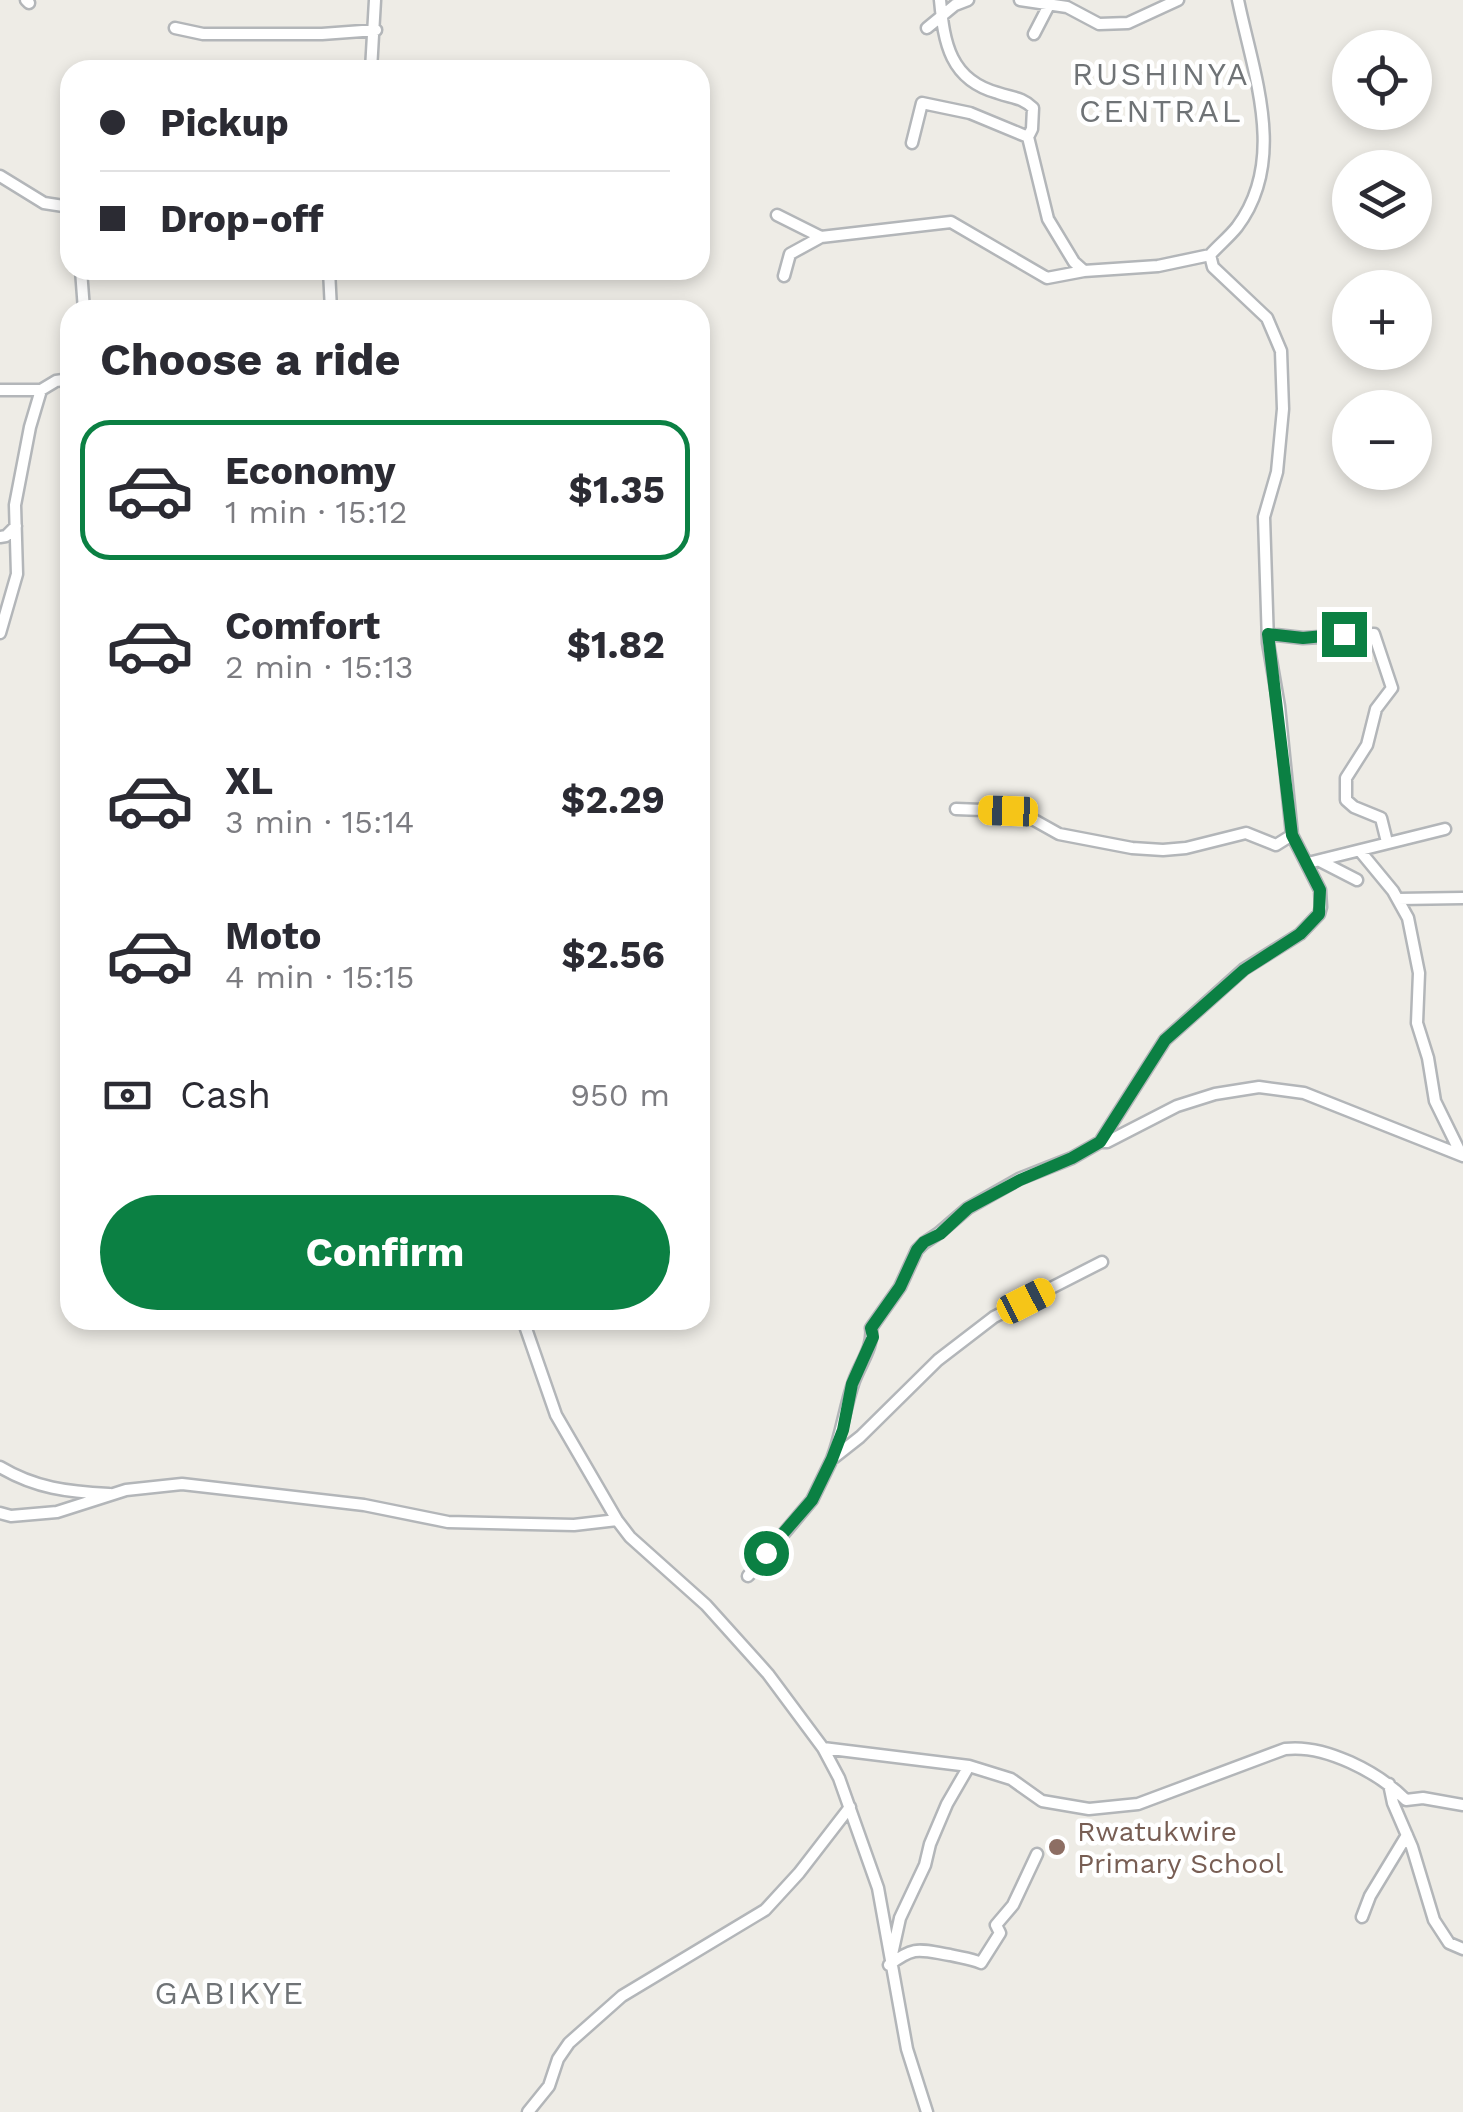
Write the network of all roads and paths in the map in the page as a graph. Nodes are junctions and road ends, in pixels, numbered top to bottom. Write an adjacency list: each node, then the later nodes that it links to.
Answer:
1 (375, 0): 11 (street)
2 (940, 0): 8 (street)
3 (968, 0): 8 (street)
4 (1020, 0): 7 (street)
5 (1178, 0): 7 (street)
6 (1238, 0): 20 (street)
7 (1049, 5): 12 (street)
8 (942, 15): 10 (street); 14 (street)
9 (174, 28): 11 (street)
10 (928, 28)
11 (376, 30): 13 (street)
12 (1034, 34)
13 (372, 60)
14 (1028, 137): 15 (street); 21 (street)
15 (912, 143)
16 (0, 176): 17 (street)
17 (60, 205)
18 (777, 214): 19 (street)
19 (821, 237): 21 (street); 22 (street)
20 (1210, 255): 21 (street); 29 (street)
21 (1084, 271)
22 (784, 276)
23 (60, 380): 25 (street)
24 (0, 390): 25 (street)
25 (41, 390): 26 (street)
26 (16, 526): 27 (street); 28 (street)
27 (0, 537)
28 (0, 634)
29 (1268, 634): 32 (street); 33 (street)
30 (956, 810): 32 (street)
31 (1446, 829): 33 (street)
32 (1292, 835): 35 (street)
33 (1387, 842): 34 (street)
34 (1360, 851): 35 (street); 37 (street)
35 (1314, 862): 36 (street); 39 (street)
36 (1357, 880)
37 (1398, 898): 38 (street); 40 (street)
38 (1463, 898)
39 (1100, 1142): 40 (street); 43 (street)
40 (1462, 1156)
41 (1102, 1262): 43 (street)
42 (526, 1330): 47 (street)
43 (832, 1459): 48 (street)
44 (0, 1468): 45 (street)
45 (114, 1494): 46 (street); 47 (street)
46 (0, 1514)
47 (617, 1520): 49 (street)
48 (748, 1576)
49 (823, 1748): 50 (street); 53 (street)
50 (969, 1766): 51 (street); 58 (street)
51 (1389, 1782): 52 (street); 54 (street)
52 (1463, 1805)
53 (850, 1808): 58 (street); 59 (street)
54 (1407, 1835): 56 (street); 57 (street)
55 (1037, 1854): 58 (street)
56 (1362, 1917)
57 (1463, 1949)
58 (889, 1965): 60 (street)
59 (528, 2112)
60 (928, 2112)

